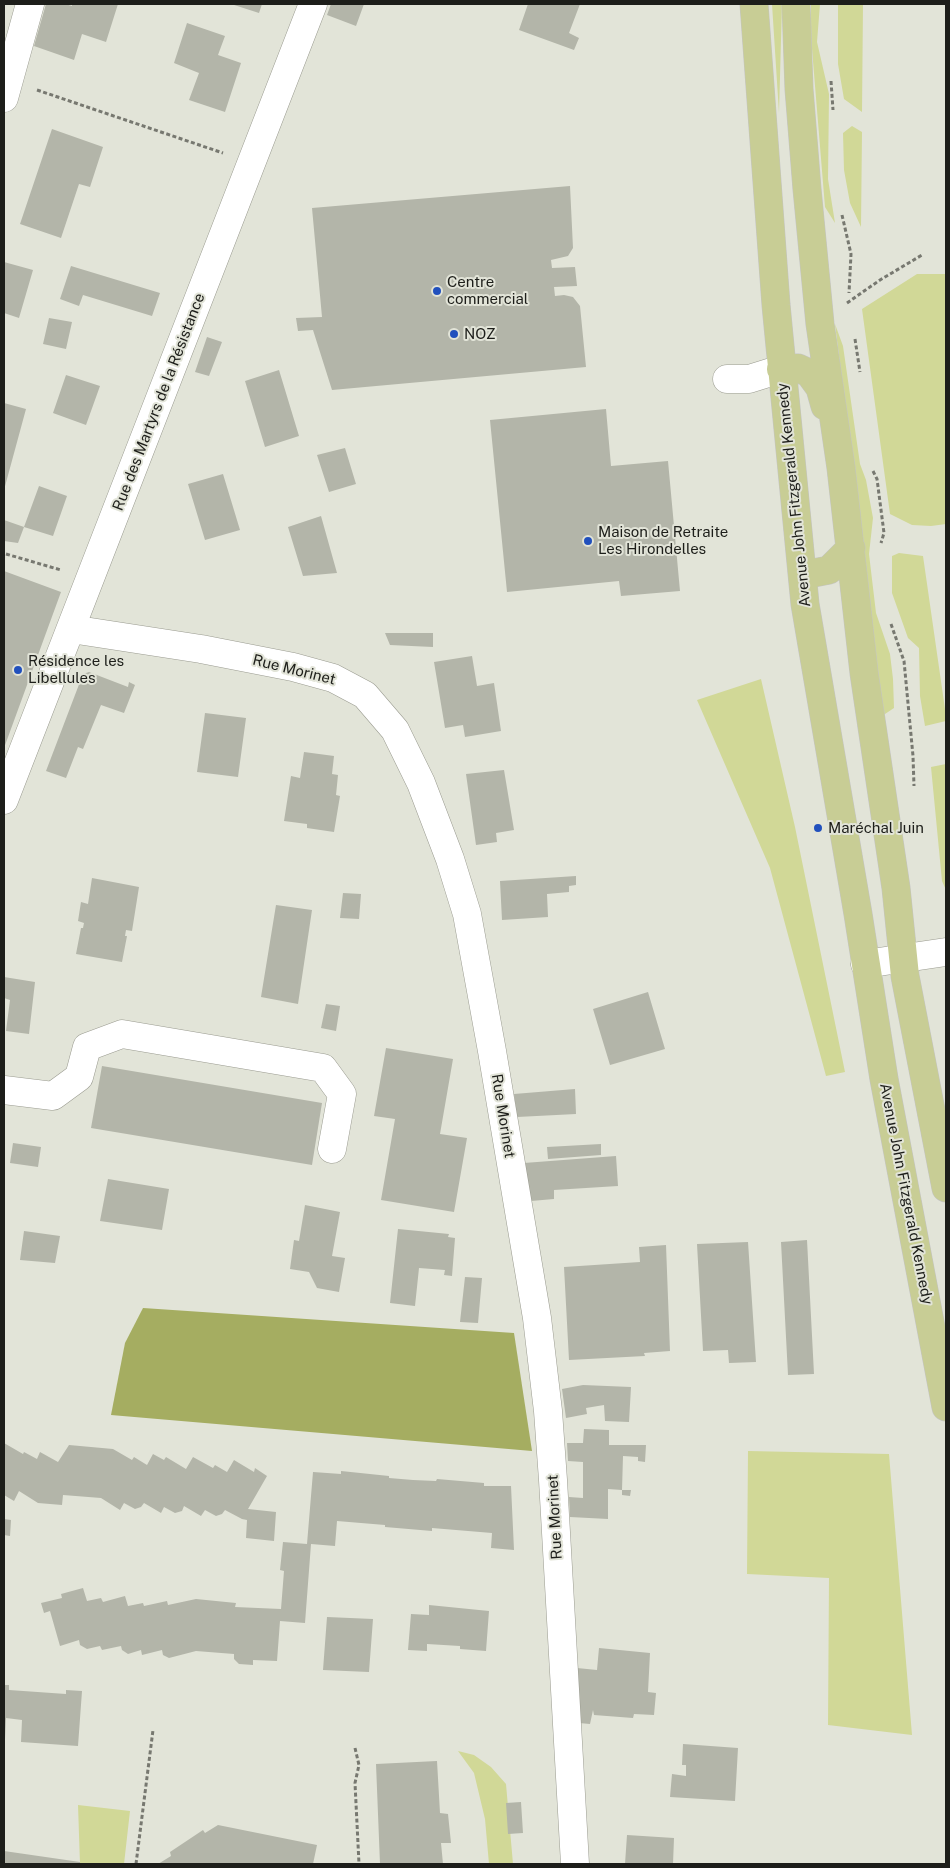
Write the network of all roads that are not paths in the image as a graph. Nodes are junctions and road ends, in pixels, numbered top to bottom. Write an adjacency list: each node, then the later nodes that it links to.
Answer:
1 (30, 4): 5 (street)
2 (313, 4): 11 (street, Rue des Martyrs de la Résistance)
3 (754, 4): 6 (main road, Avenue John Fitzgerald Kennedy)
4 (796, 4): 8 (main road)
5 (6, 92)
6 (781, 369): 7 (street); 8 (main road); 10 (main road, Avenue John Fitzgerald Kennedy)
7 (727, 380)
8 (841, 468): 9 (main road)
9 (850, 548): 10 (main road); 14 (main road)
10 (803, 575): 16 (main road, Avenue John Fitzgerald Kennedy)
11 (71, 629): 12 (street, Rue des Martyrs de la Résistance); 21 (street, Rue Morinet)
12 (4, 800)
13 (946, 952): 14 (street)
14 (904, 967): 15 (street); 16 (street); 19 (main road)
15 (946, 969)
16 (866, 973): 20 (main road, Avenue John Fitzgerald Kennedy)
17 (4, 1090): 18 (street)
18 (332, 1150)
19 (946, 1188)
20 (946, 1407)
21 (575, 1864)

